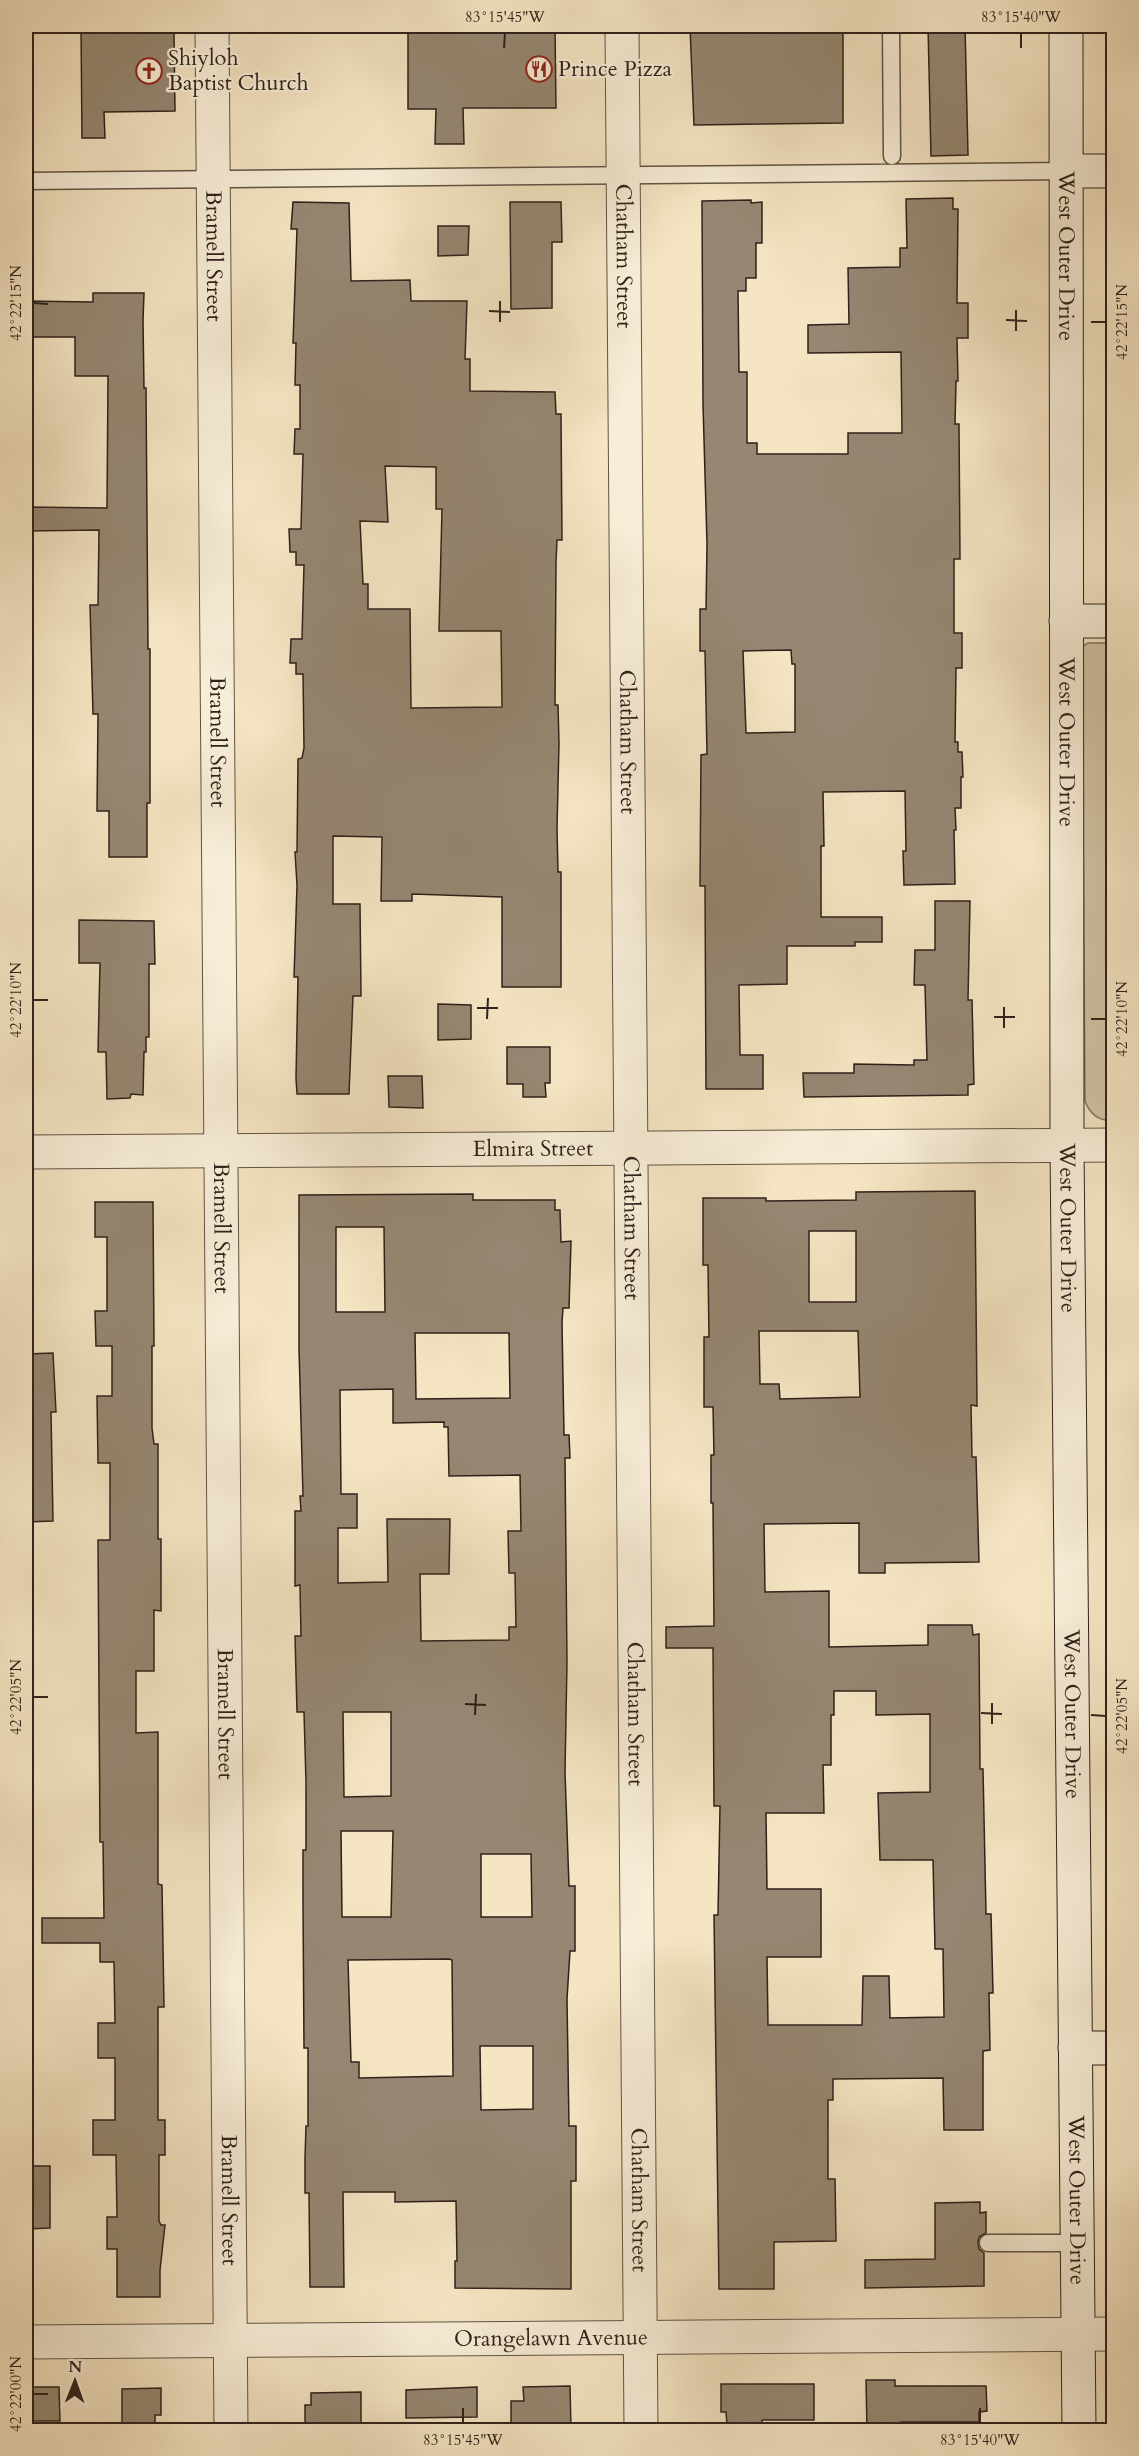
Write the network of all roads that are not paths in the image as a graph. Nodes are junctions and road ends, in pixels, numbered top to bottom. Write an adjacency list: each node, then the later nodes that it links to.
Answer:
1 (212, 26): 10 (street, Bramell Street)
2 (622, 26): 8 (street, Chatham Street)
3 (891, 26): 5 (lane)
4 (1066, 26): 6 (street, West Outer Drive)
5 (892, 156)
6 (1066, 171): 7 (street); 8 (lane); 11 (street, West Outer Drive)
7 (1113, 171)
8 (623, 175): 10 (lane); 15 (street, Chatham Street)
9 (26, 181): 10 (lane)
10 (213, 181): 16 (street, Bramell Street)
11 (1066, 621): 12 (street); 13 (street, West Outer Drive)
12 (1113, 621)
13 (1067, 1145): 14 (street, Elmira Street); 15 (street, Elmira Street); 18 (street, West Outer Drive)
14 (1113, 1145)
15 (631, 1148): 16 (street, Elmira Street); 24 (street, Chatham Street)
16 (221, 1150): 17 (street, Elmira Street); 25 (street, Bramell Street)
17 (26, 1152)
18 (1075, 2048): 19 (street); 21 (street, West Outer Drive)
19 (1113, 2048)
20 (988, 2243): 21 (lane)
21 (1077, 2243): 22 (street, West Outer Drive)
22 (1078, 2334): 23 (street, Orangelawn Avenue); 24 (street, Orangelawn Avenue); 29 (street, West Outer Drive)
23 (1113, 2334)
24 (640, 2338): 25 (street, Orangelawn Avenue); 28 (street, Chatham Street)
25 (231, 2341): 26 (street, Orangelawn Avenue); 27 (street, Bramell Street)
26 (26, 2343)
27 (231, 2430)
28 (641, 2430)
29 (1079, 2430)

